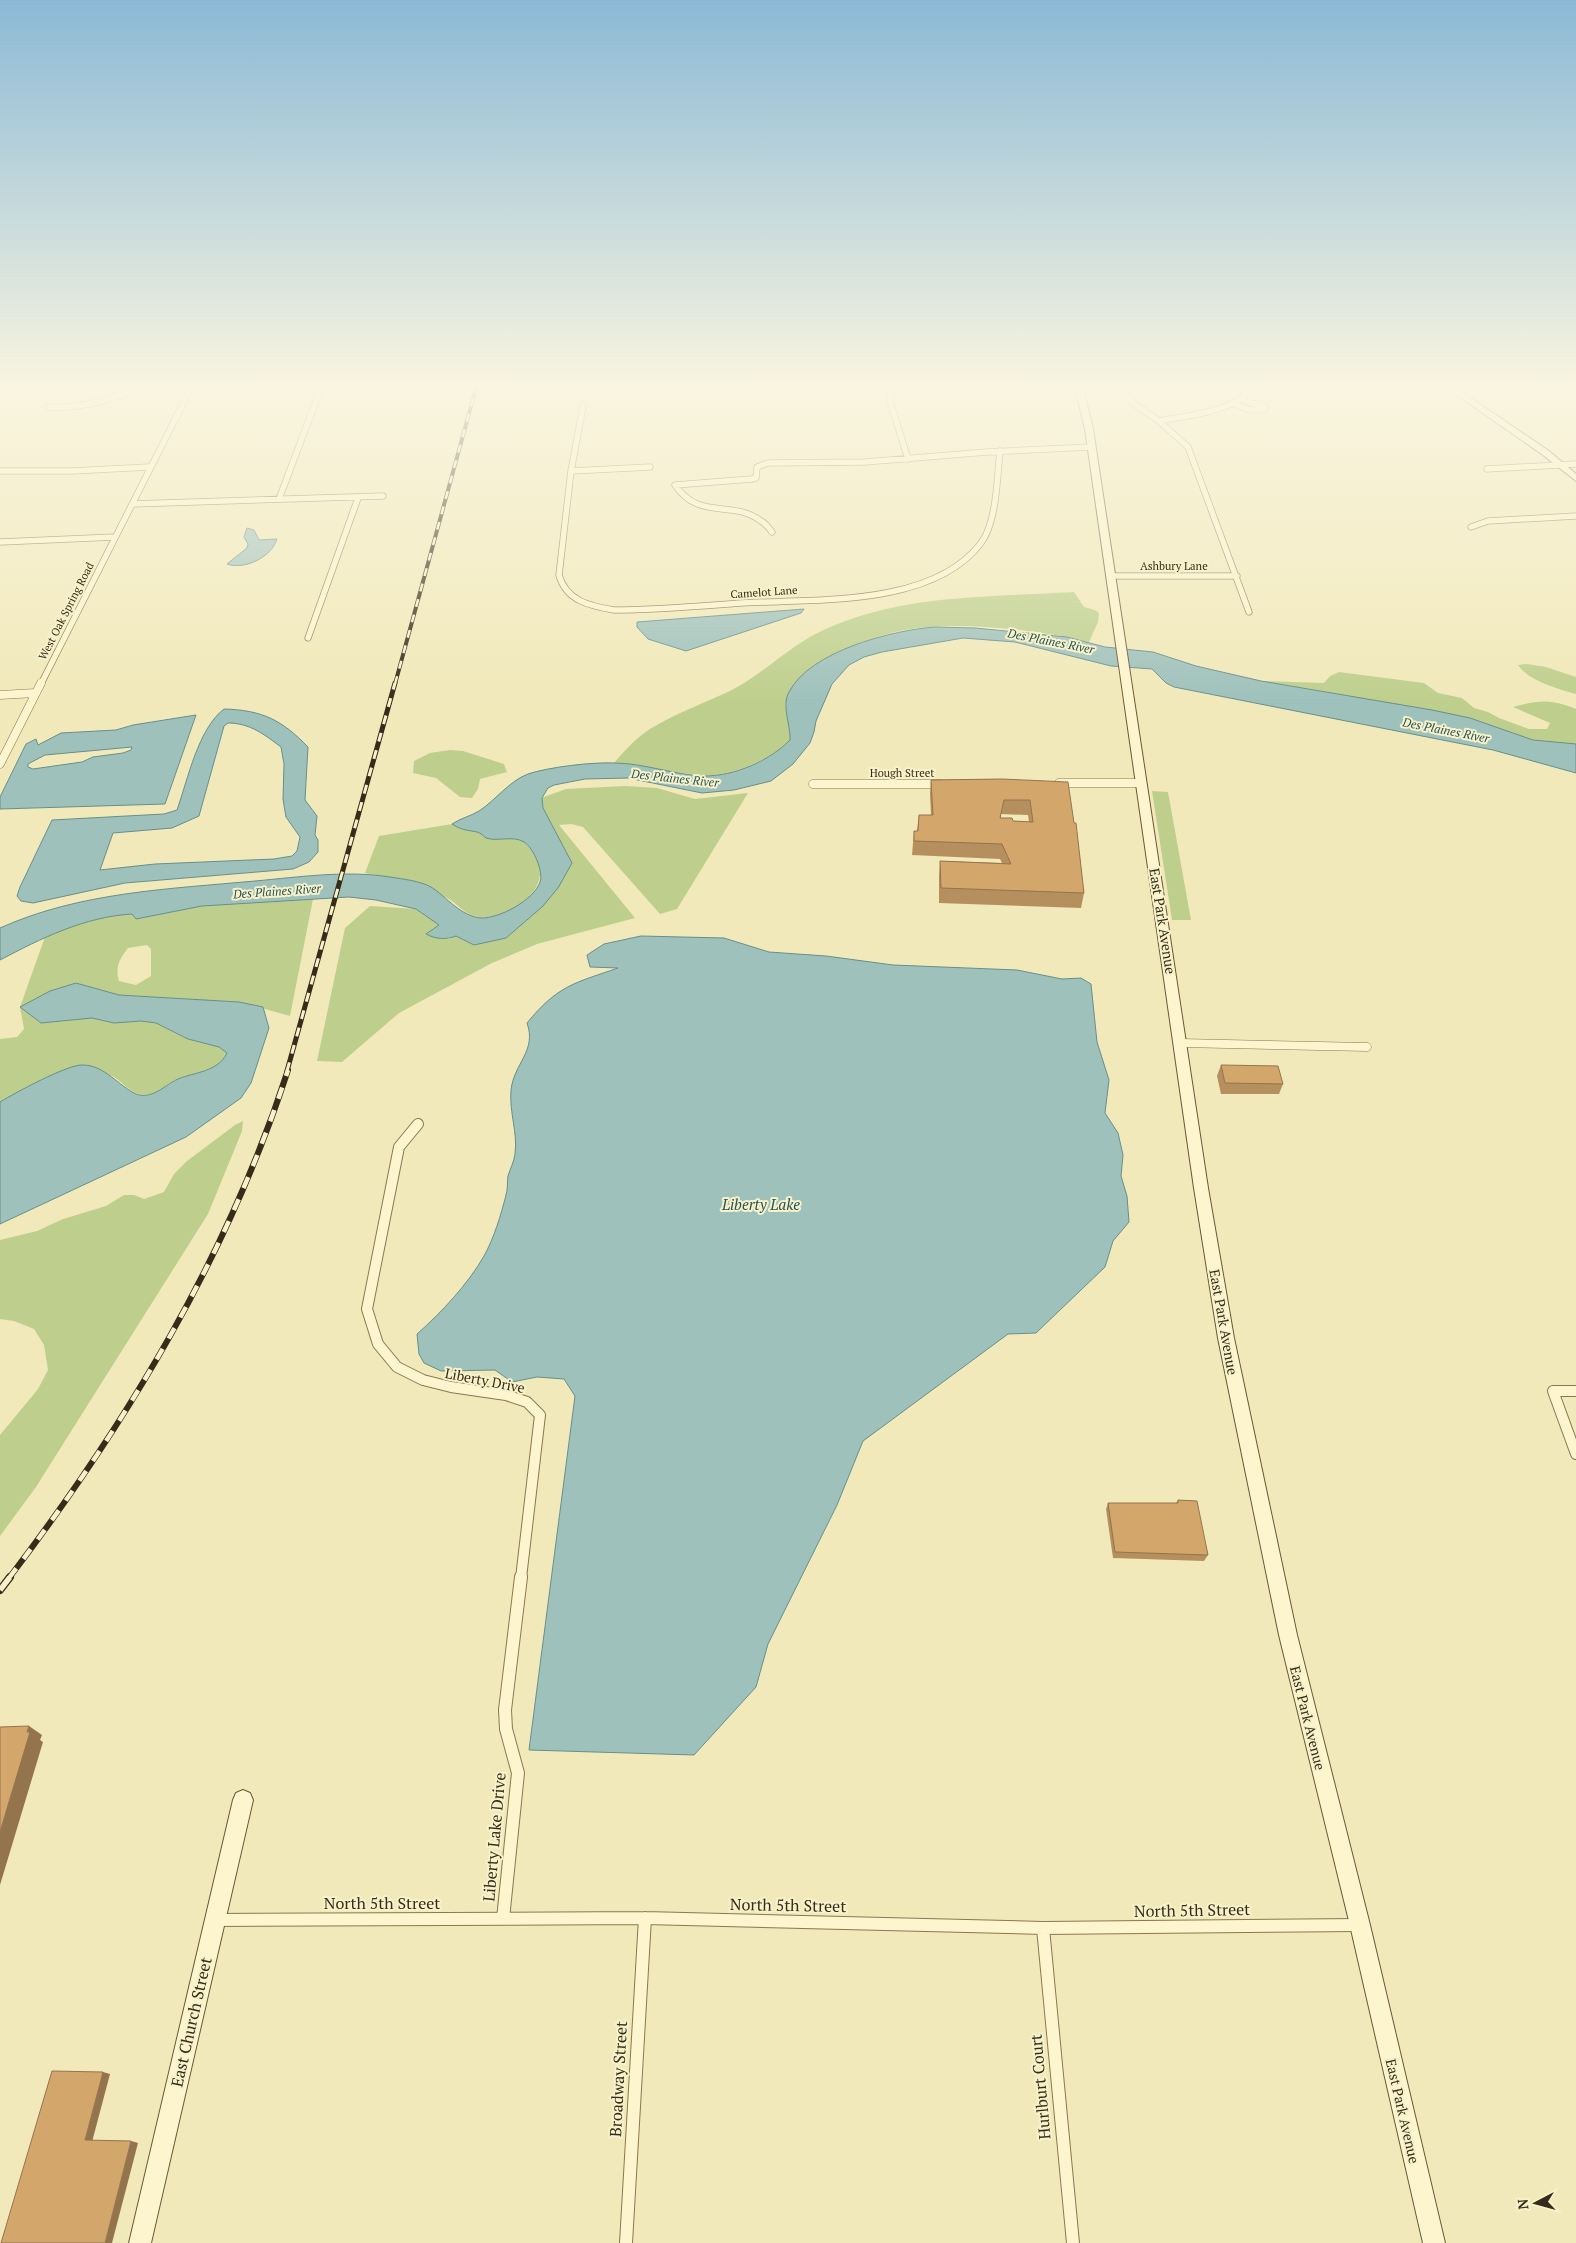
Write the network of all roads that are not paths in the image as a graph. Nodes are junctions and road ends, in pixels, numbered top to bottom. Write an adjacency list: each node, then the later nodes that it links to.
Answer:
1 (137, 493): 11 (street, West Oak Spring Road)
2 (281, 493): 10 (street)
3 (568, 493): 5 (street, Camelot Lane)
4 (680, 493): 14 (street)
5 (994, 493)
6 (1098, 493): 17 (main road, East Park Avenue)
7 (1205, 493): 18 (street)
8 (383, 496): 9 (street)
9 (358, 498): 10 (street); 20 (street)
10 (279, 499): 11 (street)
11 (132, 504): 15 (street, West Oak Spring Road)
12 (1576, 516): 13 (street)
13 (1471, 527)
14 (772, 532)
15 (115, 537): 16 (street); 21 (street, West Oak Spring Road)
16 (0, 542)
17 (1111, 576): 18 (street, Ashbury Lane); 25 (main road, East Park Avenue)
18 (1237, 576): 19 (street)
19 (1250, 612)
20 (308, 638)
21 (35, 693): 22 (street); 23 (street, West Oak Spring Road)
22 (0, 695)
23 (0, 764)
24 (1047, 783): 25 (street)
25 (1141, 783): 28 (main road, East Park Avenue)
26 (813, 784): 27 (street, Hough Street)
27 (954, 784)
28 (1181, 1043): 29 (street); 38 (main road, East Park Avenue)
29 (1367, 1047)
30 (418, 1124): 33 (street, Liberty Drive)
31 (1576, 1391): 32 (street)
32 (1576, 1454)
33 (506, 1700): 36 (street, Liberty Lake Drive)
34 (243, 1800): 37 (main road, East Church Street)
35 (645, 1918): 36 (street, North 5th Street); 39 (street, North 5th Street); 41 (street, Broadway Street)
36 (503, 1919): 37 (street, North 5th Street)
37 (215, 1920): 40 (main road, East Church Street)
38 (1360, 1925): 39 (street, North 5th Street); 43 (main road, East Park Avenue)
39 (1043, 1928): 42 (street, Hurlburt Court)
40 (140, 2243)
41 (626, 2243)
42 (1073, 2243)
43 (1434, 2243)

